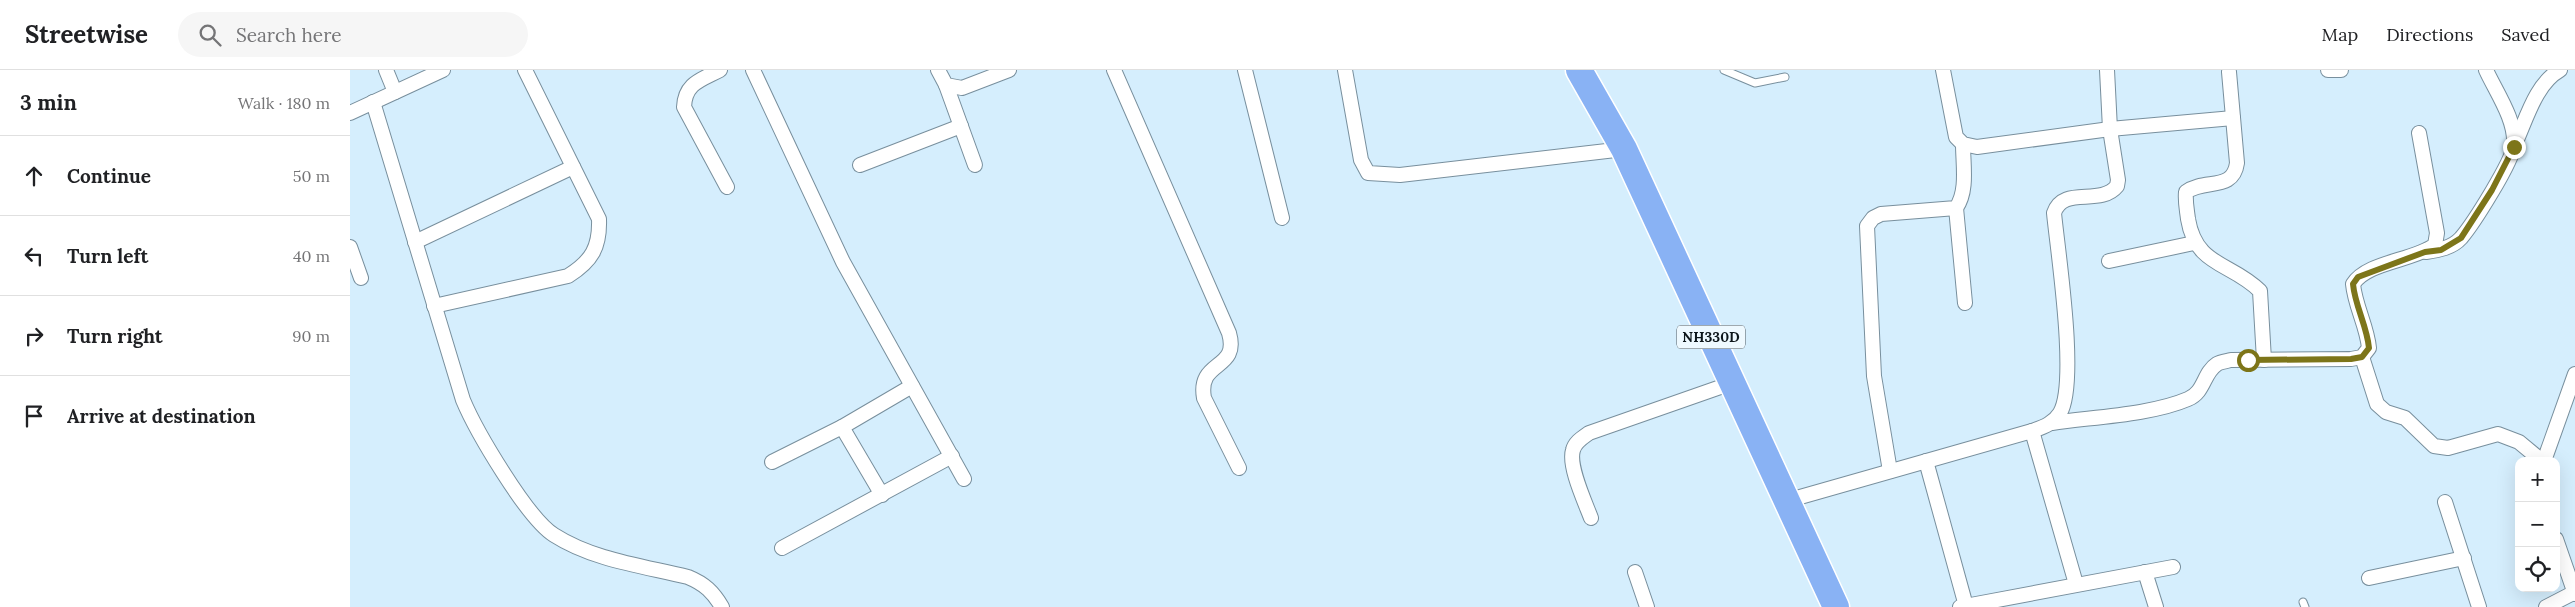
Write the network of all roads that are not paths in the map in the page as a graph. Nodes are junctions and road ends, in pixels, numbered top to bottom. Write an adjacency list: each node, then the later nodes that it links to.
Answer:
1 (386, 70): 22 (street)
2 (443, 70): 22 (street)
3 (525, 70): 34 (street)
4 (720, 70): 35 (street)
5 (754, 70): 50 (street)
6 (938, 70): 21 (street)
7 (1009, 70): 21 (street)
8 (1114, 70): 59 (street)
9 (1245, 70): 37 (street)
10 (1345, 70): 31 (street)
11 (1724, 70): 20 (lane)
12 (1943, 70): 29 (street)
13 (2106, 70): 27 (street)
14 (2328, 70): 15 (street)
15 (2341, 70)
16 (2486, 70): 30 (street)
17 (2560, 70): 30 (street)
18 (2229, 72): 25 (street)
19 (1585, 74): 31 (highway, NH330D)
20 (1784, 77)
21 (946, 85): 26 (street)
22 (395, 92): 23 (street)
23 (373, 102): 24 (street); 38 (street)
24 (350, 113)
25 (2233, 118): 27 (street); 39 (street)
26 (961, 126): 32 (street); 33 (street)
27 (2110, 129): 29 (street); 51 (street)
28 (2418, 133): 41 (street)
29 (1962, 144): 36 (street)
30 (2514, 147): 41 (street)
31 (1624, 148): 49 (highway, NH330D)
32 (860, 165)
33 (975, 165)
34 (573, 167): 38 (street); 45 (street)
35 (727, 187)
36 (1956, 208): 44 (street); 60 (street)
37 (1282, 218)
38 (415, 242): 45 (street)
39 (2194, 243): 42 (street); 47 (street)
40 (350, 247): 43 (street)
41 (2425, 252): 46 (street)
42 (2109, 261)
43 (361, 278)
44 (1965, 304)
45 (434, 306): 76 (street)
46 (2362, 357): 47 (street); 55 (street)
47 (2264, 360): 51 (street)
48 (2575, 374): 56 (street)
49 (1732, 382): 63 (highway, NH330D); 65 (street)
50 (912, 386): 52 (street); 54 (street)
51 (2052, 424): 53 (street)
52 (842, 427): 58 (street); 62 (street)
53 (2032, 432): 57 (street); 73 (street)
54 (952, 456): 61 (street); 62 (street)
55 (2538, 457)
56 (2544, 457)
57 (1926, 460): 60 (street); 75 (street)
58 (772, 462)
59 (1239, 468)
60 (1890, 470): 63 (street)
61 (964, 479)
62 (882, 494): 67 (street)
63 (1786, 501): 78 (highway, NH330D)
64 (2444, 502): 68 (street)
65 (1591, 518)
66 (2559, 547): 74 (street)
67 (782, 548)
68 (2464, 558): 72 (street); 80 (street)
69 (2174, 567): 71 (street)
70 (1635, 572): 77 (street)
71 (2145, 572): 73 (street); 79 (street)
72 (2369, 578)
73 (2076, 584): 75 (street)
74 (2575, 592): 81 (street)
75 (1963, 606)
76 (722, 607)
77 (1647, 607)
78 (1836, 607)
79 (2156, 607)
80 (2479, 607)
81 (2546, 607)

